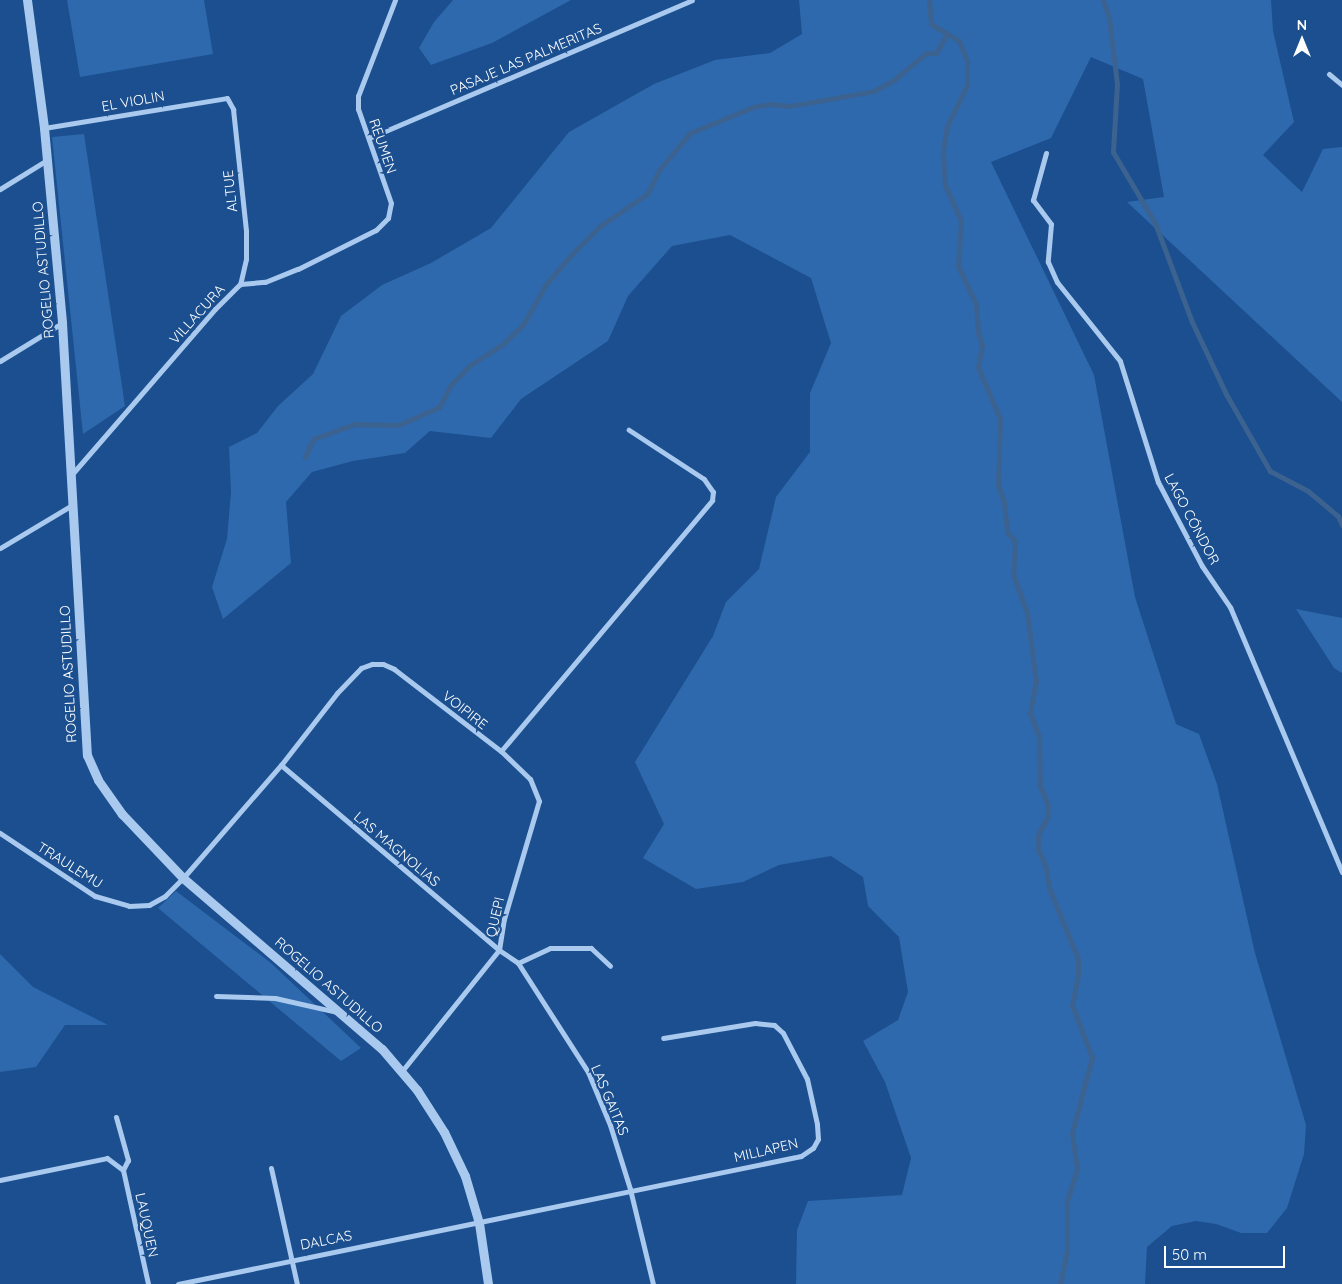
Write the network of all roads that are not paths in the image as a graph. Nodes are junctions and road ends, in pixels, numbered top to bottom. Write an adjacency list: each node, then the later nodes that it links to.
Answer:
1 (27, 0): 7 (street, ROGELIO ASTUDILLO)
2 (395, 0): 8 (street, REUMEN)
3 (692, 0): 8 (street, PASAJE LAS PALMERITAS)
4 (1329, 74): 5 (street)
5 (1342, 85)
6 (226, 98): 7 (street, EL VIOLIN); 13 (street, ALTUE)
7 (44, 128): 10 (street, ROGELIO ASTUDILLO)
8 (369, 138): 12 (street, REUMEN)
9 (1046, 153): 23 (street, LAGO CÓNDOR)
10 (48, 160): 11 (street); 14 (street, ROGELIO ASTUDILLO)
11 (0, 189)
12 (391, 203): 13 (street, VILLACURA)
13 (240, 284): 17 (street, VILLACURA)
14 (62, 323): 15 (street); 17 (street, ROGELIO ASTUDILLO)
15 (0, 362)
16 (628, 430): 20 (street)
17 (73, 472): 18 (street, ROGELIO ASTUDILLO)
18 (73, 504): 19 (street); 24 (street, ROGELIO ASTUDILLO)
19 (0, 548)
20 (501, 752): 21 (street, VOIPIRE); 25 (street, QUEPI)
21 (281, 765): 24 (street, VOIPIRE); 25 (street, LAS MAGNOLIAS)
22 (0, 833): 24 (street, TRAULEMU)
23 (1342, 872)
24 (183, 878): 29 (street, ROGELIO ASTUDILLO)
25 (499, 950): 26 (street, LAS GAITAS); 31 (street, QUEPI)
26 (518, 963): 27 (street); 36 (street, LAS GAITAS)
27 (610, 966)
28 (216, 996): 29 (street)
29 (338, 1012): 31 (street, ROGELIO ASTUDILLO)
30 (662, 1038): 36 (street, MILLAPEN)
31 (402, 1071): 37 (street, ROGELIO ASTUDILLO)
32 (116, 1117): 34 (street, LAUQUEN)
33 (271, 1168): 38 (street)
34 (123, 1170): 35 (street); 39 (street, LAUQUEN)
35 (0, 1180)
36 (630, 1189): 37 (street, MILLAPEN); 43 (street, LAS GAITAS)
37 (479, 1223): 38 (street, DALCAS); 42 (street, ROGELIO ASTUDILLO)
38 (291, 1258): 40 (street, DALCAS); 41 (street)
39 (148, 1284)
40 (178, 1284)
41 (297, 1284)
42 (488, 1284)
43 (653, 1284)

